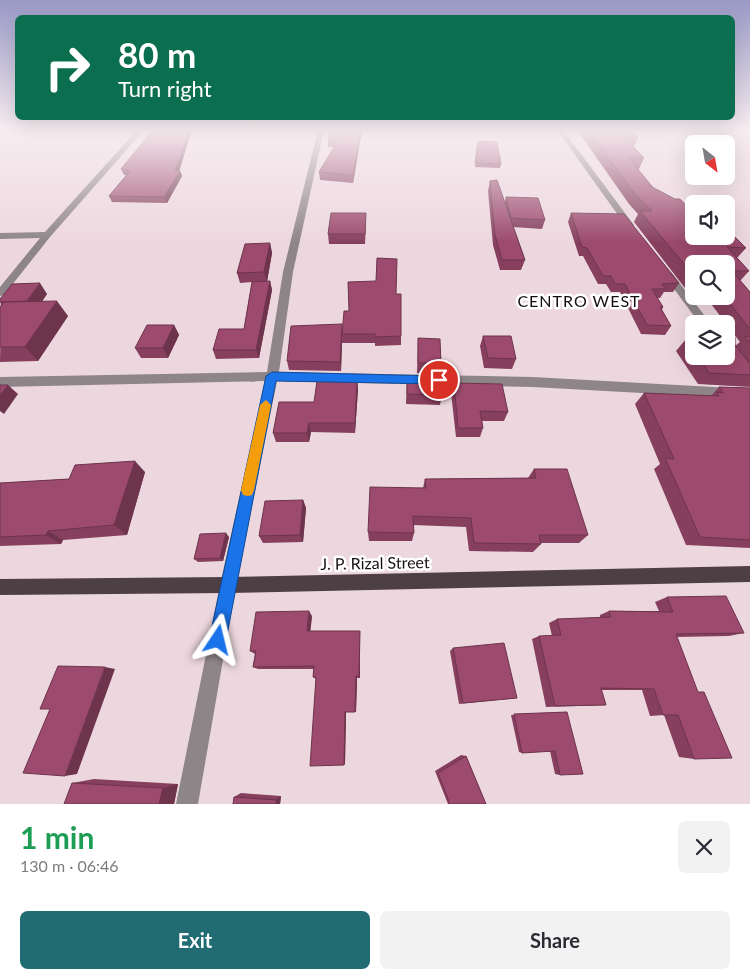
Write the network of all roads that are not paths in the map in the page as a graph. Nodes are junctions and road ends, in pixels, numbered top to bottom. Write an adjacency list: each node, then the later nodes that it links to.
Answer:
1 (107, 168): 5 (street)
2 (312, 168): 10 (street)
3 (587, 168): 4 (street)
4 (636, 234)
5 (47, 235): 6 (street); 8 (street)
6 (0, 236)
7 (660, 264): 9 (street)
8 (0, 293)
9 (699, 315)
10 (272, 376): 11 (street); 12 (street); 14 (street)
11 (0, 382)
12 (750, 394)
13 (750, 574): 14 (main road, J. P. Rizal Street)
14 (228, 585): 15 (main road, J. P. Rizal Street); 16 (street)
15 (0, 587)
16 (187, 804)

